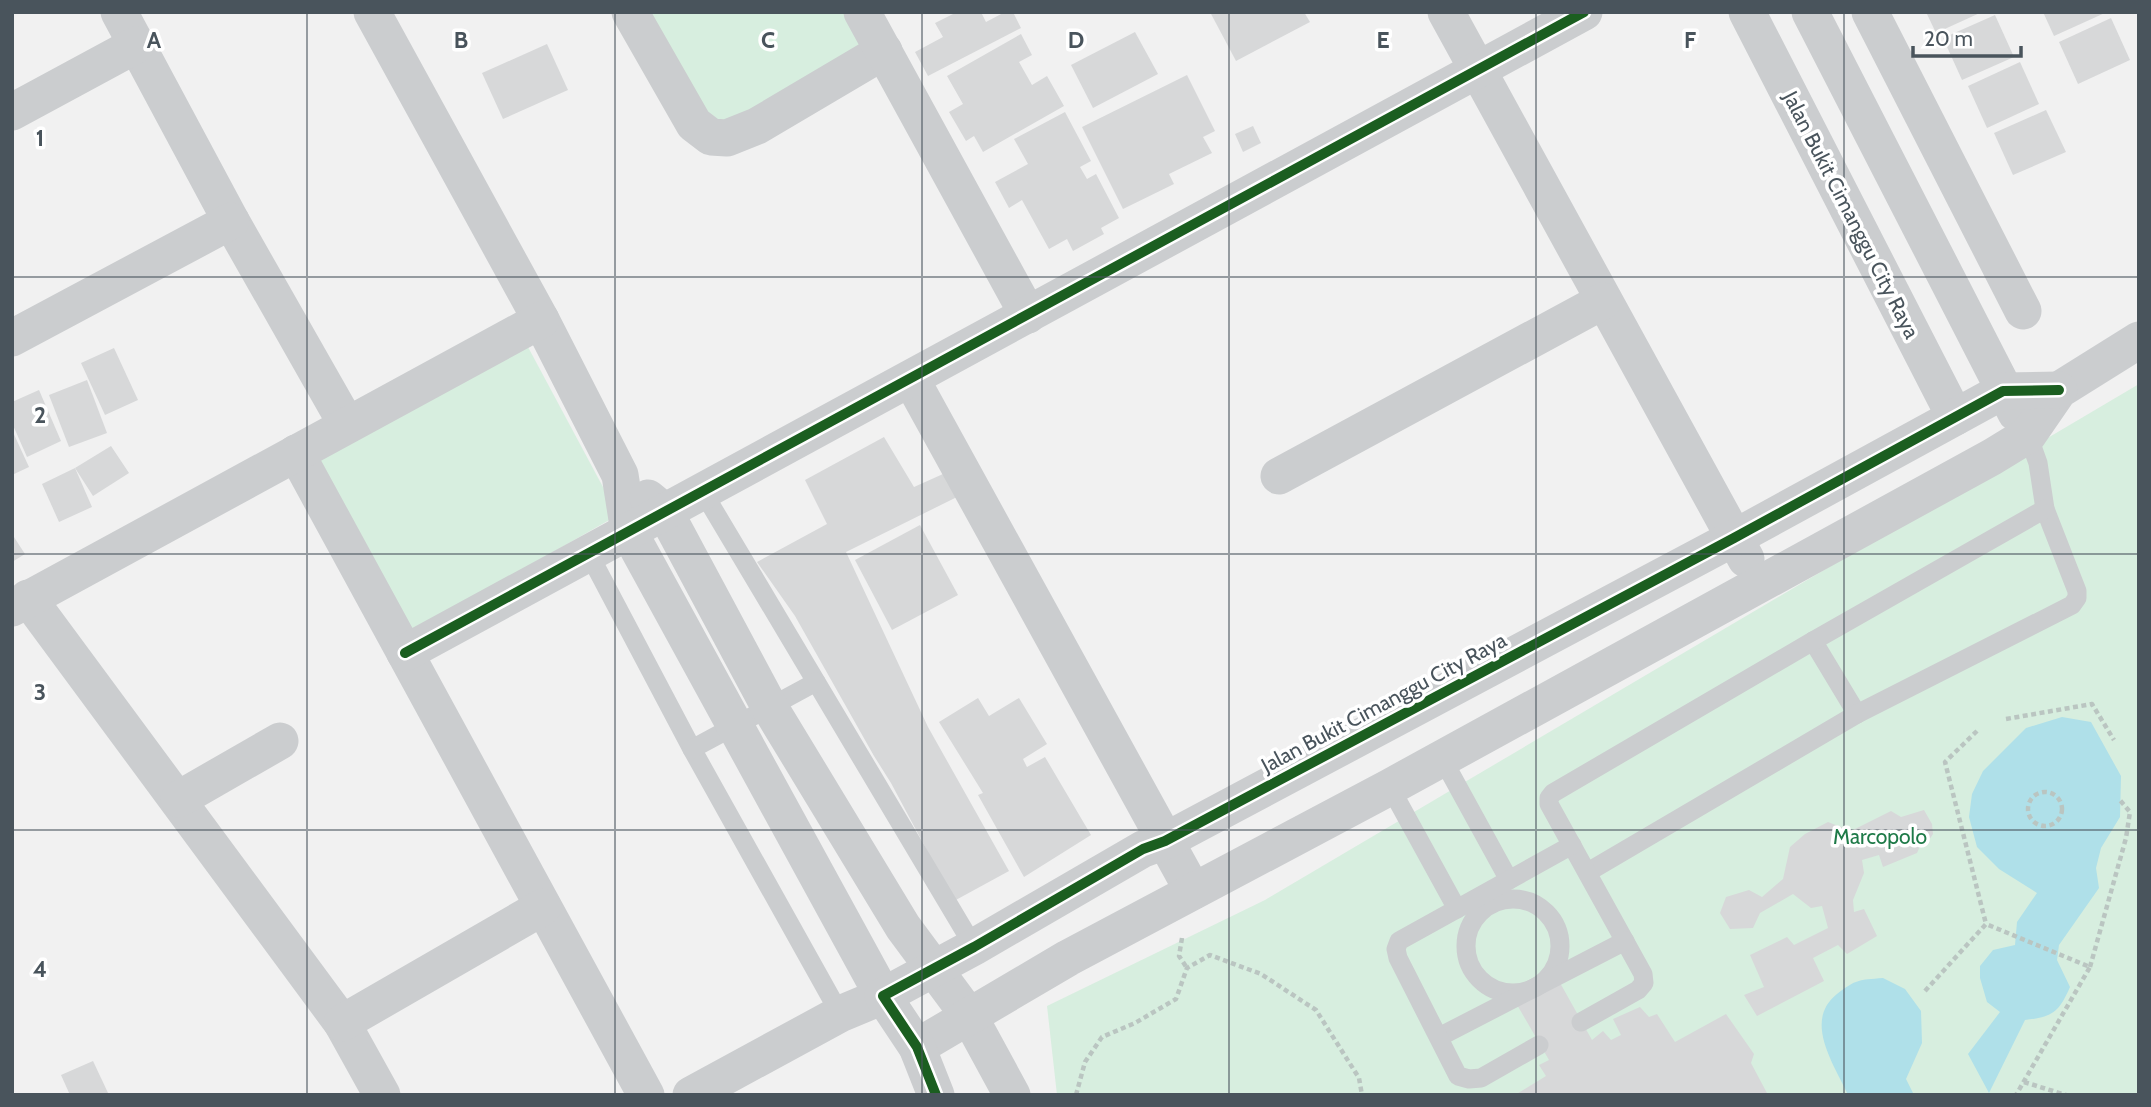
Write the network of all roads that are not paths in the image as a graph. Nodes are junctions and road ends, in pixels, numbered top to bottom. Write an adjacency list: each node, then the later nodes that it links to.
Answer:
1 (119, 12): 10 (street)
2 (372, 12): 18 (street)
3 (629, 12): 11 (street)
4 (862, 12): 11 (street)
5 (1446, 12): 12 (street)
6 (1584, 12): 12 (street)
7 (1748, 12): 24 (street, Jalan Bukit Cimanggu City Raya)
8 (1810, 12): 23 (street)
9 (1870, 12): 16 (street)
10 (136, 45): 13 (street); 14 (street)
11 (884, 51): 17 (street)
12 (1478, 72): 15 (street); 17 (street)
13 (12, 112)
14 (231, 221): 19 (street); 25 (street)
15 (1602, 301): 29 (street); 34 (street)
16 (2023, 311)
17 (1028, 316): 21 (street)
18 (541, 320): 25 (street); 28 (street)
19 (12, 338)
20 (2139, 340): 22 (street)
21 (911, 379): 30 (street); 49 (street)
22 (2059, 390): 23 (street); 26 (street)
23 (2003, 391): 24 (street, Jalan Bukit Cimanggu City Raya); 26 (street)
24 (1955, 417): 34 (street, Jalan Bukit Cimanggu City Raya)
25 (347, 425): 27 (street)
26 (2028, 435): 31 (lane); 36 (street)
27 (296, 453): 37 (street); 39 (street)
28 (621, 475): 32 (street); 33 (street)
29 (1279, 476)
30 (702, 492): 32 (street); 40 (lane)
31 (2045, 509): 38 (lane); 42 (lane)
32 (665, 512): 33 (street); 41 (street)
33 (629, 532): 35 (street); 43 (street)
34 (1734, 538): 36 (street); 49 (street, Jalan Bukit Cimanggu City Raya)
35 (589, 554): 39 (street); 45 (lane)
36 (1760, 584): 46 (street)
37 (20, 603): 48 (street)
38 (1813, 641): 42 (lane); 50 (lane)
39 (405, 653): 55 (street)
40 (816, 682): 41 (lane); 58 (lane)
41 (769, 706): 43 (lane); 59 (street)
42 (1857, 714): 51 (lane)
43 (734, 725): 45 (lane); 61 (street)
44 (280, 741): 48 (street)
45 (692, 749): 62 (lane)
46 (1442, 758): 47 (street); 52 (lane)
47 (1390, 787): 53 (street); 56 (lane)
48 (178, 799): 65 (street)
49 (1165, 841): 53 (street); 58 (street, Jalan Bukit Cimanggu City Raya)
50 (1572, 845): 51 (lane); 52 (lane)
51 (1588, 872): 57 (lane)
52 (1509, 880): 54 (lane)
53 (1193, 891): 63 (street)
54 (1487, 899): 56 (lane); 60 (lane); 60 (lane)
55 (543, 907): 65 (street); 70 (street)
56 (1457, 909): 66 (lane)
57 (1625, 941): 60 (lane); 64 (lane)
58 (974, 947): 59 (street, Jalan Bukit Cimanggu City Raya)
59 (933, 968): 61 (street, Jalan Bukit Cimanggu City Raya); 63 (street)
60 (1535, 988): 66 (lane)
61 (883, 996): 62 (street, Jalan Bukit Cimanggu City Raya); 68 (street)
62 (840, 1014): 71 (street, Jalan Bukit Cimanggu City Raya)
63 (969, 1016): 68 (street); 73 (street)
64 (1581, 1022)
65 (342, 1023): 69 (street)
66 (1439, 1037): 67 (lane)
67 (1539, 1045)
68 (917, 1047): 72 (street)
69 (382, 1095)
70 (646, 1095)
71 (691, 1095)
72 (936, 1095)
73 (1012, 1095)

